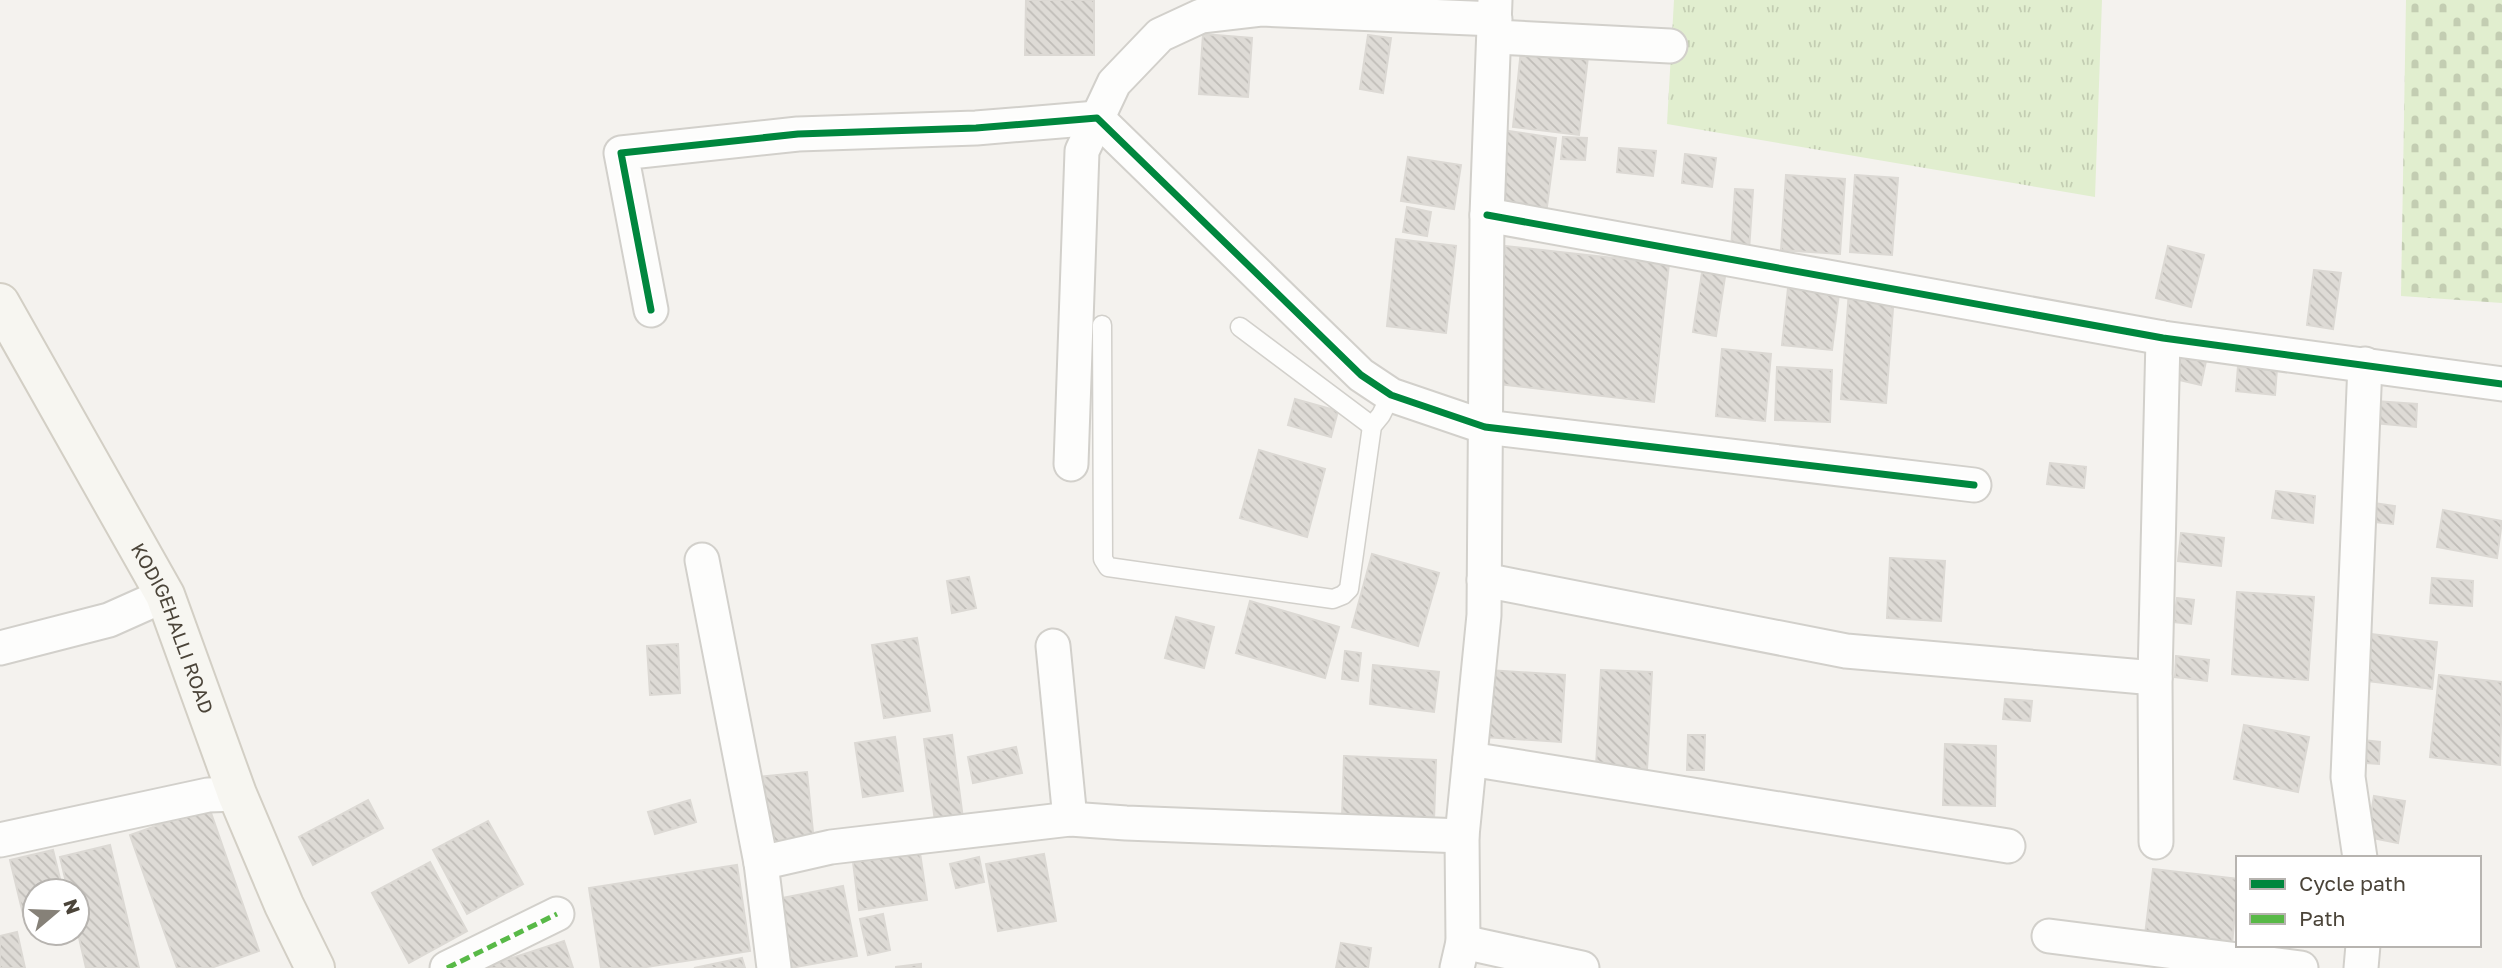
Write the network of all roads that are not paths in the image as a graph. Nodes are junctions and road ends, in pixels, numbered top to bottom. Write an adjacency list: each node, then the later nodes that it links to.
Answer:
1 (1495, 19): 2 (street); 3 (street); 4 (street)
2 (1670, 46)
3 (1097, 118): 6 (street); 12 (street); 15 (street)
4 (1487, 215): 9 (street); 14 (street)
5 (0, 303): 19 (street, KODIGEHALLI ROAD)
6 (651, 310)
7 (1102, 325): 13 (lane)
8 (1240, 327): 13 (lane)
9 (2163, 338): 10 (street); 22 (street)
10 (2365, 364): 11 (street); 30 (street)
11 (2502, 384)
12 (1391, 395): 13 (lane); 14 (street)
13 (1372, 426)
14 (1485, 427): 16 (street); 18 (street)
15 (1071, 464)
16 (1974, 485)
17 (702, 560): 31 (street)
18 (1484, 580): 22 (street); 23 (street)
19 (165, 595): 21 (street); 24 (street, KODIGEHALLI ROAD)
20 (1053, 646): 25 (street)
21 (0, 648)
22 (2155, 678): 28 (street)
23 (1469, 759): 26 (street); 29 (street)
24 (237, 794): 27 (street); 36 (street, KODIGEHALLI ROAD)
25 (1070, 818): 26 (street); 31 (street)
26 (1462, 836): 35 (street)
27 (0, 840)
28 (2156, 842)
29 (2008, 846)
30 (2360, 856)
31 (761, 863): 38 (street)
32 (557, 914): 37 (street)
33 (2049, 936): 40 (street)
34 (2363, 947): 41 (street)
35 (1460, 955): 39 (street)
36 (315, 968)
37 (447, 968)
38 (774, 968)
39 (1582, 968)
40 (2301, 968)
41 (2361, 968)

